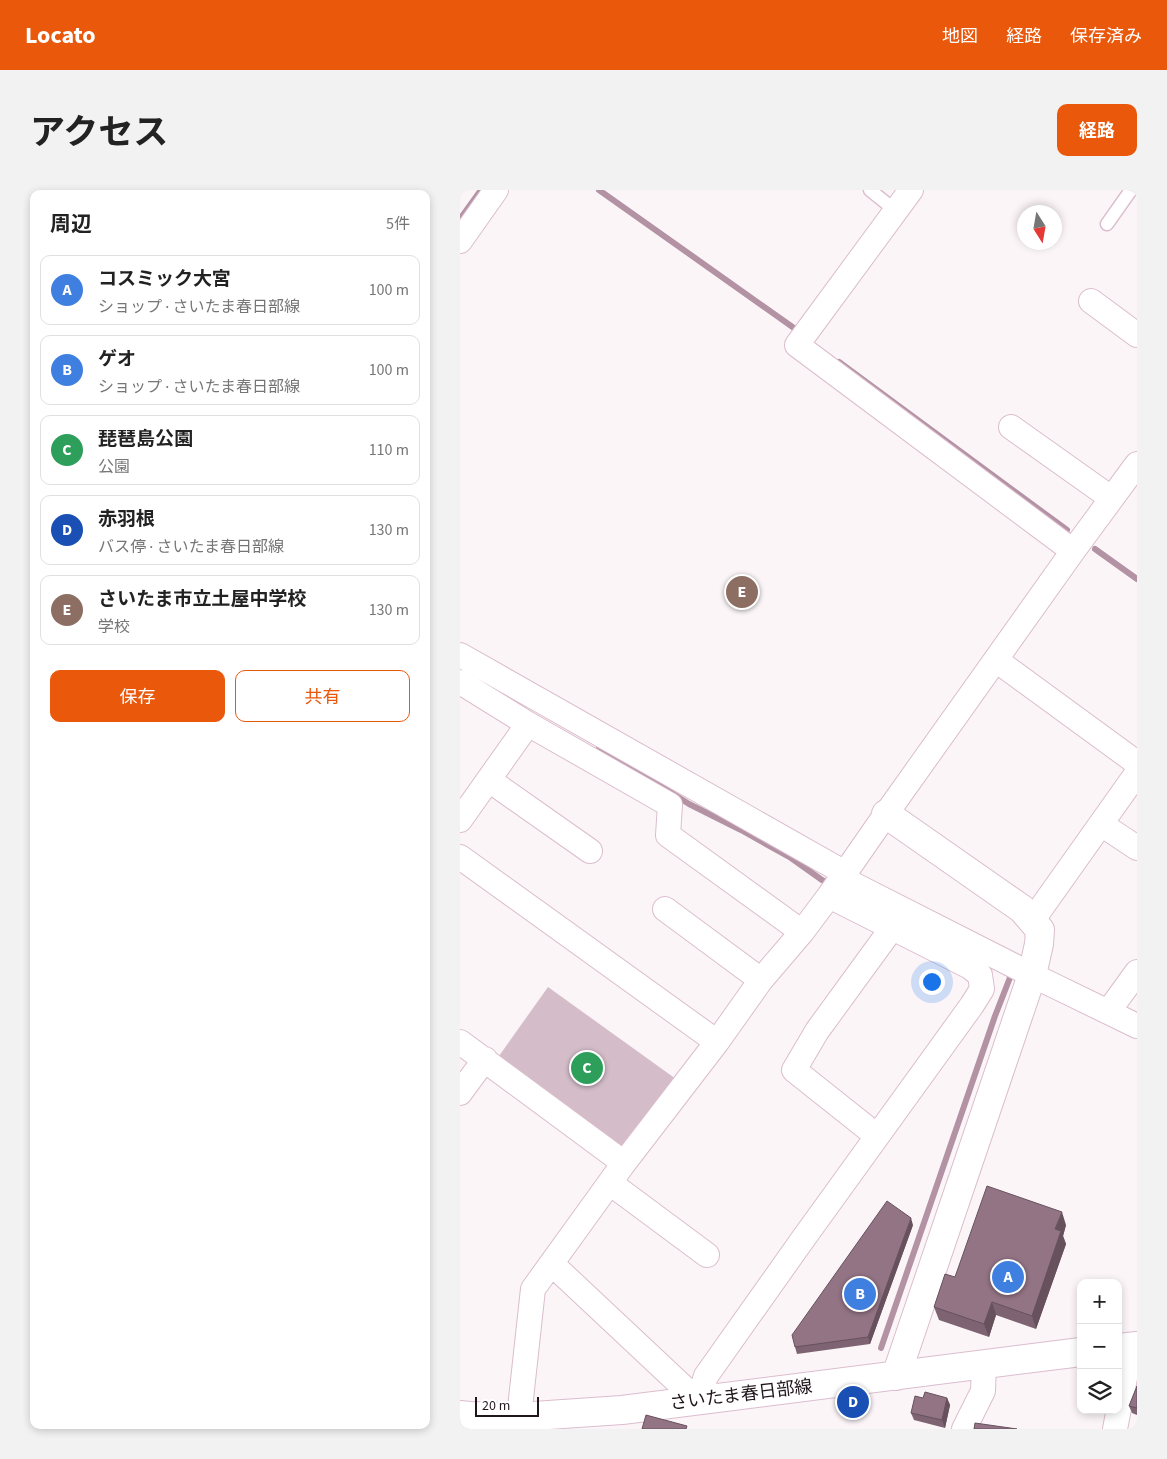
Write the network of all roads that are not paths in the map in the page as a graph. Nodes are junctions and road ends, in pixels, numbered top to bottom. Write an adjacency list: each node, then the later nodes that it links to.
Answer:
1 (496, 190): 7 (street)
2 (870, 190): 5 (lane)
3 (911, 190): 5 (street)
4 (1131, 190): 6 (lane)
5 (896, 211): 13 (street)
6 (1107, 224)
7 (460, 241)
8 (1091, 301): 9 (street)
9 (1137, 335)
10 (1011, 426): 12 (street)
11 (1137, 464): 12 (street)
12 (1112, 498): 13 (street)
13 (1073, 550): 15 (street)
14 (460, 655): 27 (street)
15 (996, 660): 18 (street); 21 (street)
16 (461, 684): 17 (street)
17 (528, 724): 20 (street); 31 (street)
18 (1137, 763)
19 (1137, 773): 23 (street)
20 (489, 780): 22 (street); 25 (street)
21 (886, 814): 27 (street); 29 (street)
22 (460, 820)
23 (1101, 824): 24 (street); 29 (street)
24 (1137, 848)
25 (590, 852)
26 (460, 857): 38 (street)
27 (837, 884): 30 (street); 31 (street); 33 (street)
28 (665, 909): 34 (street)
29 (1032, 921): 33 (street)
30 (892, 928): 41 (street); 41 (street)
31 (802, 932): 34 (street)
32 (1137, 972): 35 (street)
33 (1032, 975): 35 (street); 49 (street)
34 (761, 980): 38 (street)
35 (1108, 1012): 36 (street)
36 (1137, 1026)
37 (460, 1042): 39 (street)
38 (717, 1042): 42 (street)
39 (485, 1059): 40 (street); 42 (street)
40 (460, 1093)
41 (877, 1136): 50 (street)
42 (624, 1163): 43 (street)
43 (610, 1183): 44 (street); 45 (street)
44 (707, 1255)
45 (552, 1264): 50 (street); 52 (street)
46 (1129, 1347): 54 (street)
47 (1077, 1352): 48 (street, さいたま春日部線)
48 (984, 1364): 49 (street, さいたま春日部線); 53 (street)
49 (896, 1376): 50 (street, さいたま春日部線)
50 (698, 1401): 52 (street, さいたま春日部線)
51 (460, 1415): 52 (street, さいたま春日部線)
52 (526, 1425)
53 (964, 1429)
54 (1115, 1429)

